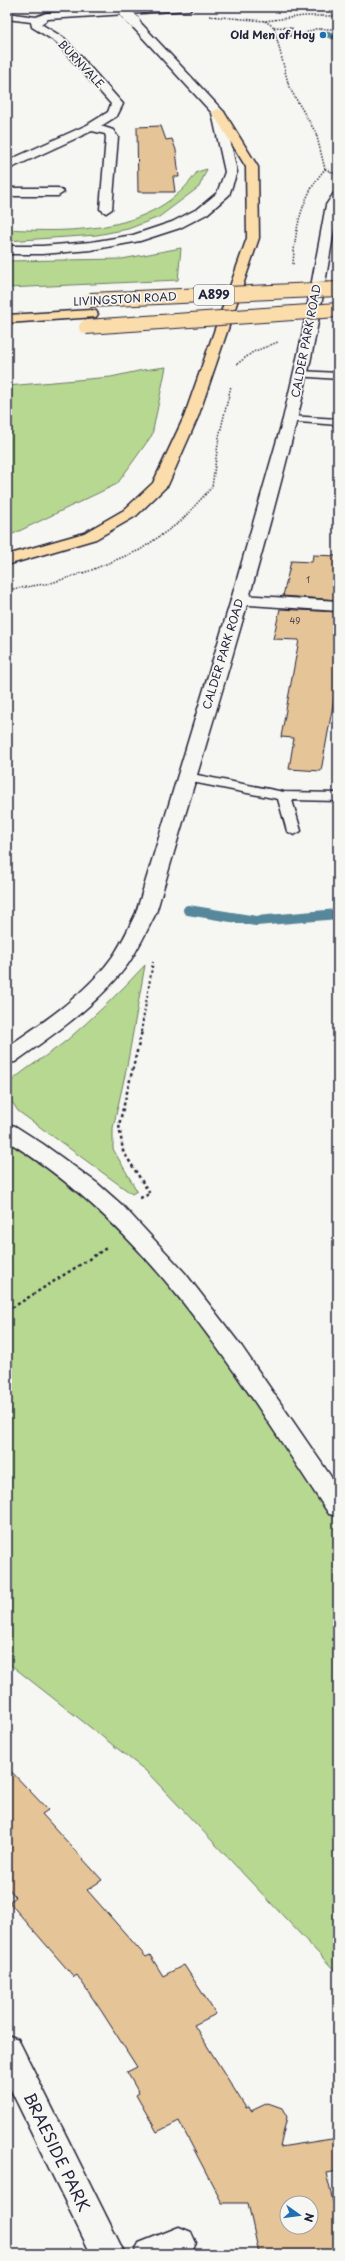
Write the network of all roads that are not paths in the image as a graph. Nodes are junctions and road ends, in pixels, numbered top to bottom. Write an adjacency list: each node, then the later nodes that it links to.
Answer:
1 (121, 7): 5 (street, bridge)
2 (189, 7): 4 (street)
3 (7, 16): 4 (street)
4 (37, 20): 6 (street, BURNVALE)
5 (218, 112): 12 (street); 24 (main road)
6 (91, 127): 7 (street); 11 (street)
7 (7, 166)
8 (7, 192): 9 (street)
9 (58, 192)
10 (338, 196): 20 (street, CALDER PARK ROAD)
11 (106, 209)
12 (7, 250)
13 (338, 289): 14 (main road, LIVINGSTON ROAD / A899, bridge)
14 (75, 301)
15 (338, 304): 18 (main road, LIVINGSTON ROAD / A899)
16 (338, 310): 18 (main road, bridge)
17 (7, 319): 18 (main road, LIVINGSTON ROAD / A899)
18 (88, 320): 19 (main road)
19 (31, 331)
20 (300, 374): 21 (lane); 22 (street, CALDER PARK ROAD)
21 (338, 376)
22 (290, 419): 23 (lane); 25 (street, CALDER PARK ROAD)
23 (338, 422)
24 (7, 560)
25 (239, 600): 26 (street); 27 (street, CALDER PARK ROAD)
26 (338, 606)
27 (187, 777): 28 (lane); 31 (street, CALDER PARK ROAD)
28 (284, 796): 29 (lane); 30 (lane)
29 (338, 797)
30 (294, 831)
31 (7, 1057)
32 (7, 1131): 33 (street)
33 (338, 1507)
34 (7, 2049): 35 (street, BRAESIDE PARK)
35 (108, 2254)

